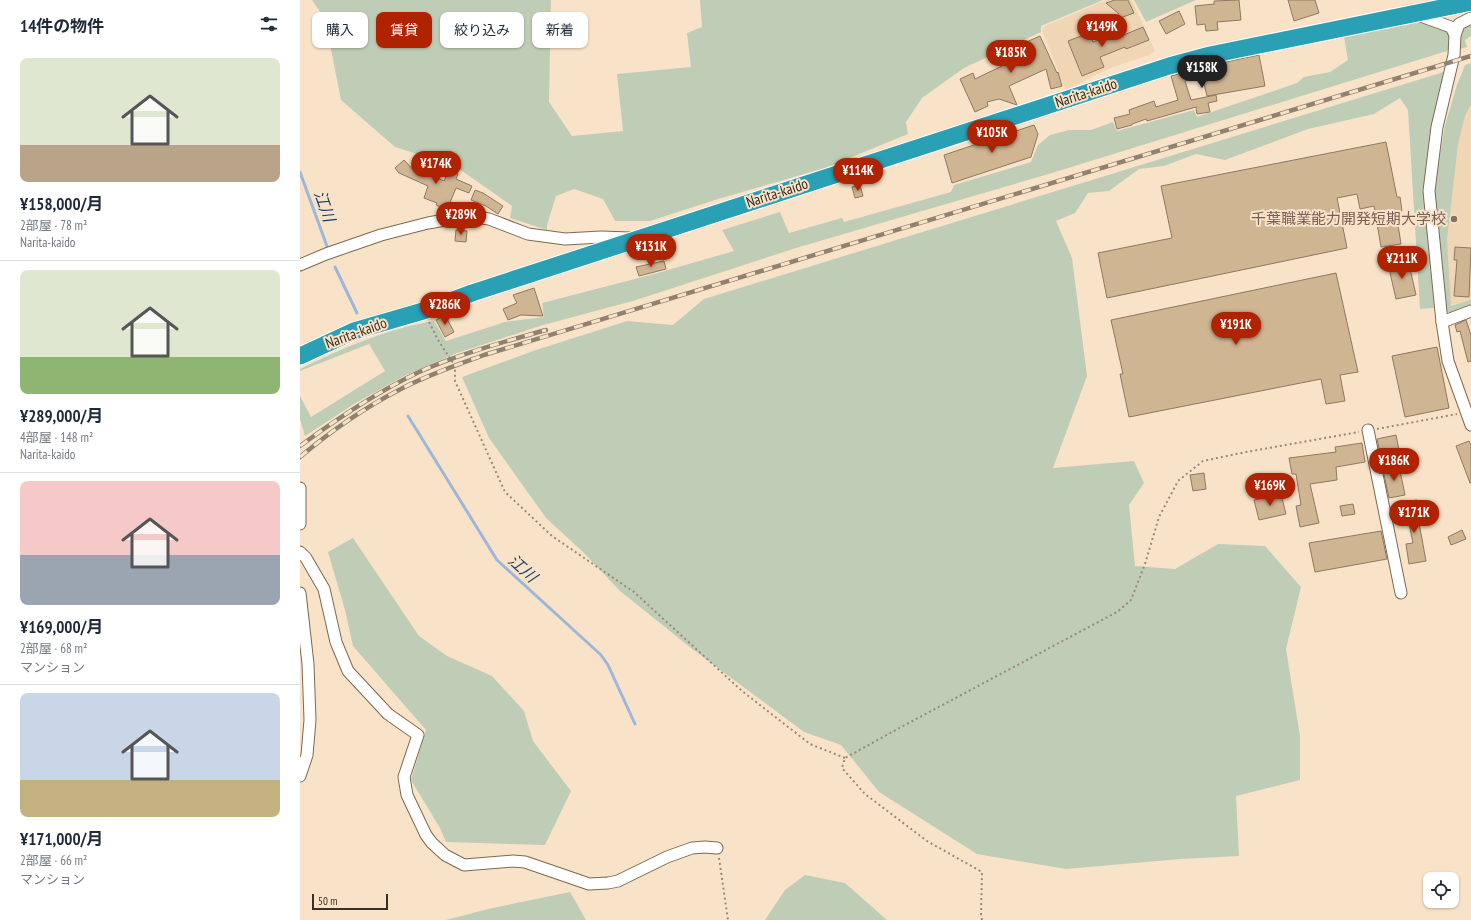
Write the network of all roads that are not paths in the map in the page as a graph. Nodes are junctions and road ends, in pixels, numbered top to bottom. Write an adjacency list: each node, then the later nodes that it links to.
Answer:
1 (1471, 2): 2 (highway, Narita-kaido)
2 (1414, 14): 4 (street); 5 (highway, Narita-kaido)
3 (1471, 18): 4 (street)
4 (1455, 35): 8 (street)
5 (642, 238): 6 (street); 9 (highway, Narita-kaido)
6 (300, 265)
7 (1471, 311): 8 (street)
8 (1442, 322): 10 (street)
9 (300, 356)
10 (1469, 412): 11 (street)
11 (1471, 425)
12 (1368, 430): 17 (street)
13 (300, 488): 14 (street)
14 (300, 524)
15 (300, 552): 19 (street)
16 (300, 593): 18 (street)
17 (1401, 593)
18 (300, 776)
19 (717, 848)

